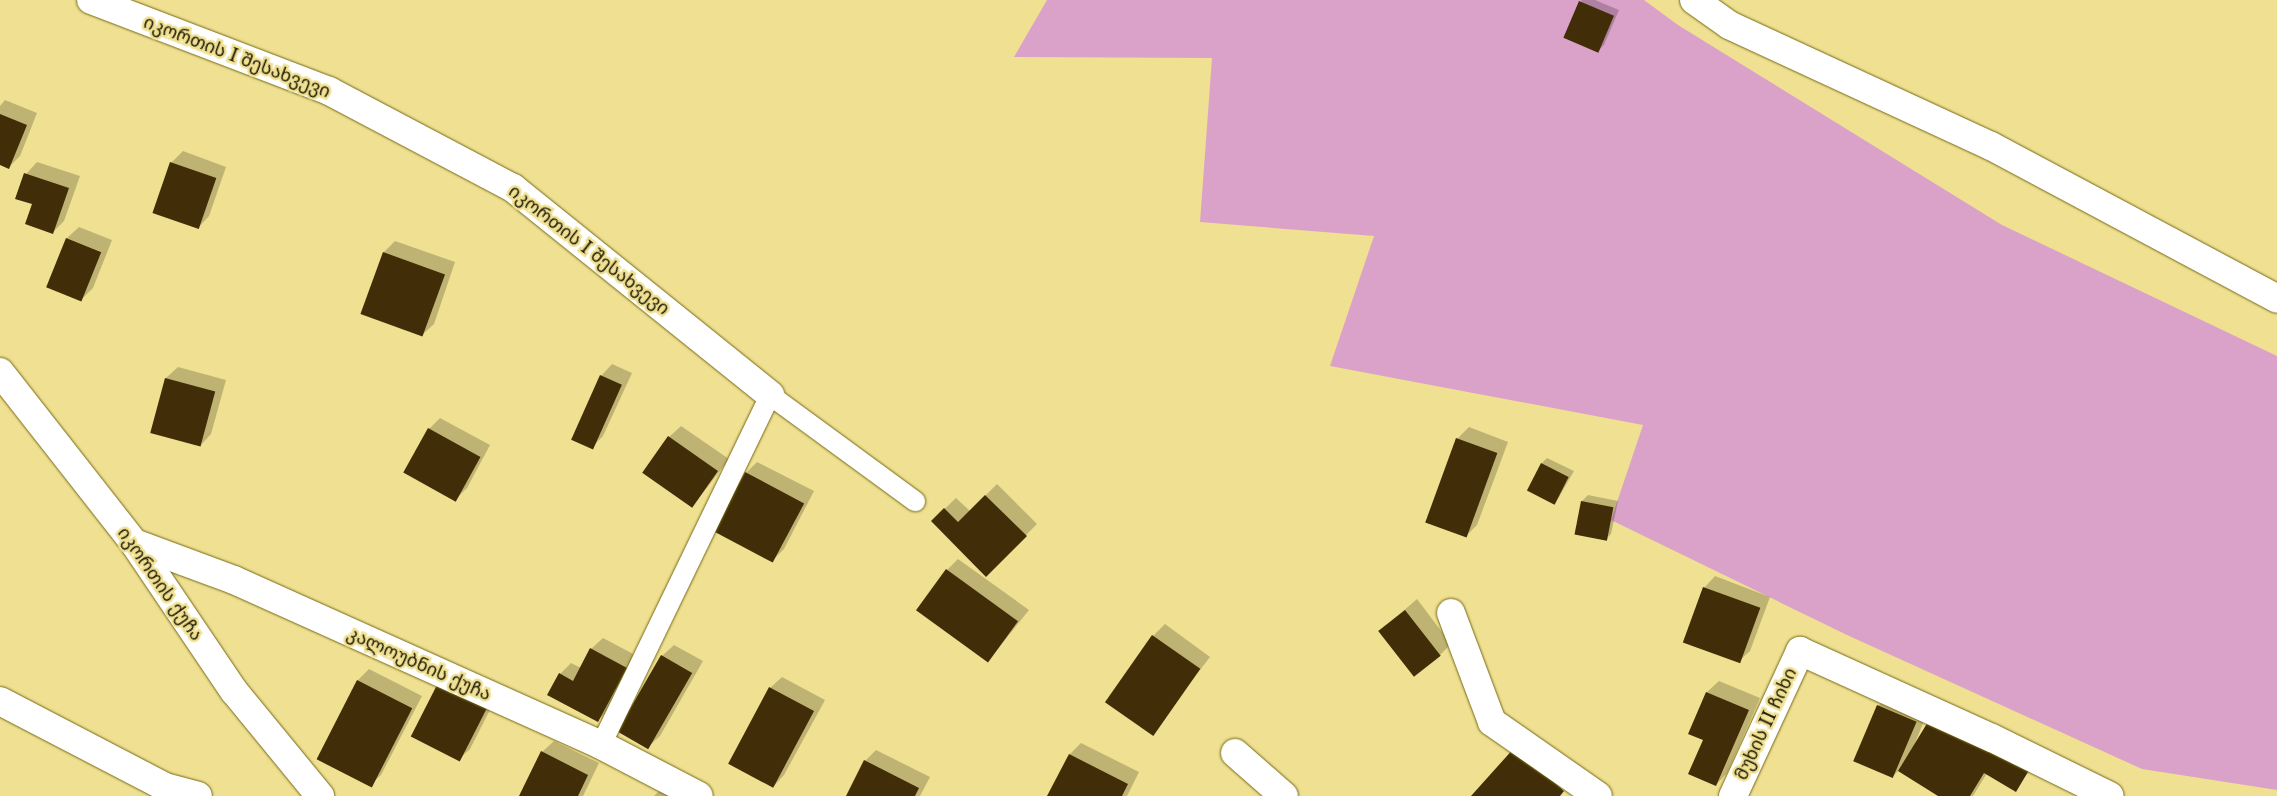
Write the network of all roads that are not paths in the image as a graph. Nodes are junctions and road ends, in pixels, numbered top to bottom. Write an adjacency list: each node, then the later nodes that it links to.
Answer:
1 (91, 0): 5 (street, იკორთის I შესახვევი)
2 (1694, 0): 3 (street)
3 (2277, 299)
4 (0, 372): 7 (street, იკორთის ქუჩა)
5 (770, 395): 6 (lane, იკორთის I შესახვევი); 10 (lane)
6 (915, 501)
7 (134, 543): 10 (street, კალოუბნის ქუჩა); 13 (street, იკორთის ქუჩა)
8 (1451, 613): 16 (street)
9 (0, 701): 12 (street)
10 (601, 746): 14 (street, კალოუბნის ქუჩა)
11 (1235, 753): 15 (street)
12 (198, 796)
13 (320, 796)
14 (699, 796)
15 (1284, 796)
16 (1598, 796)
17 (1732, 796): 18 (street, მუხის II ჩიხი)
18 (2110, 796)

